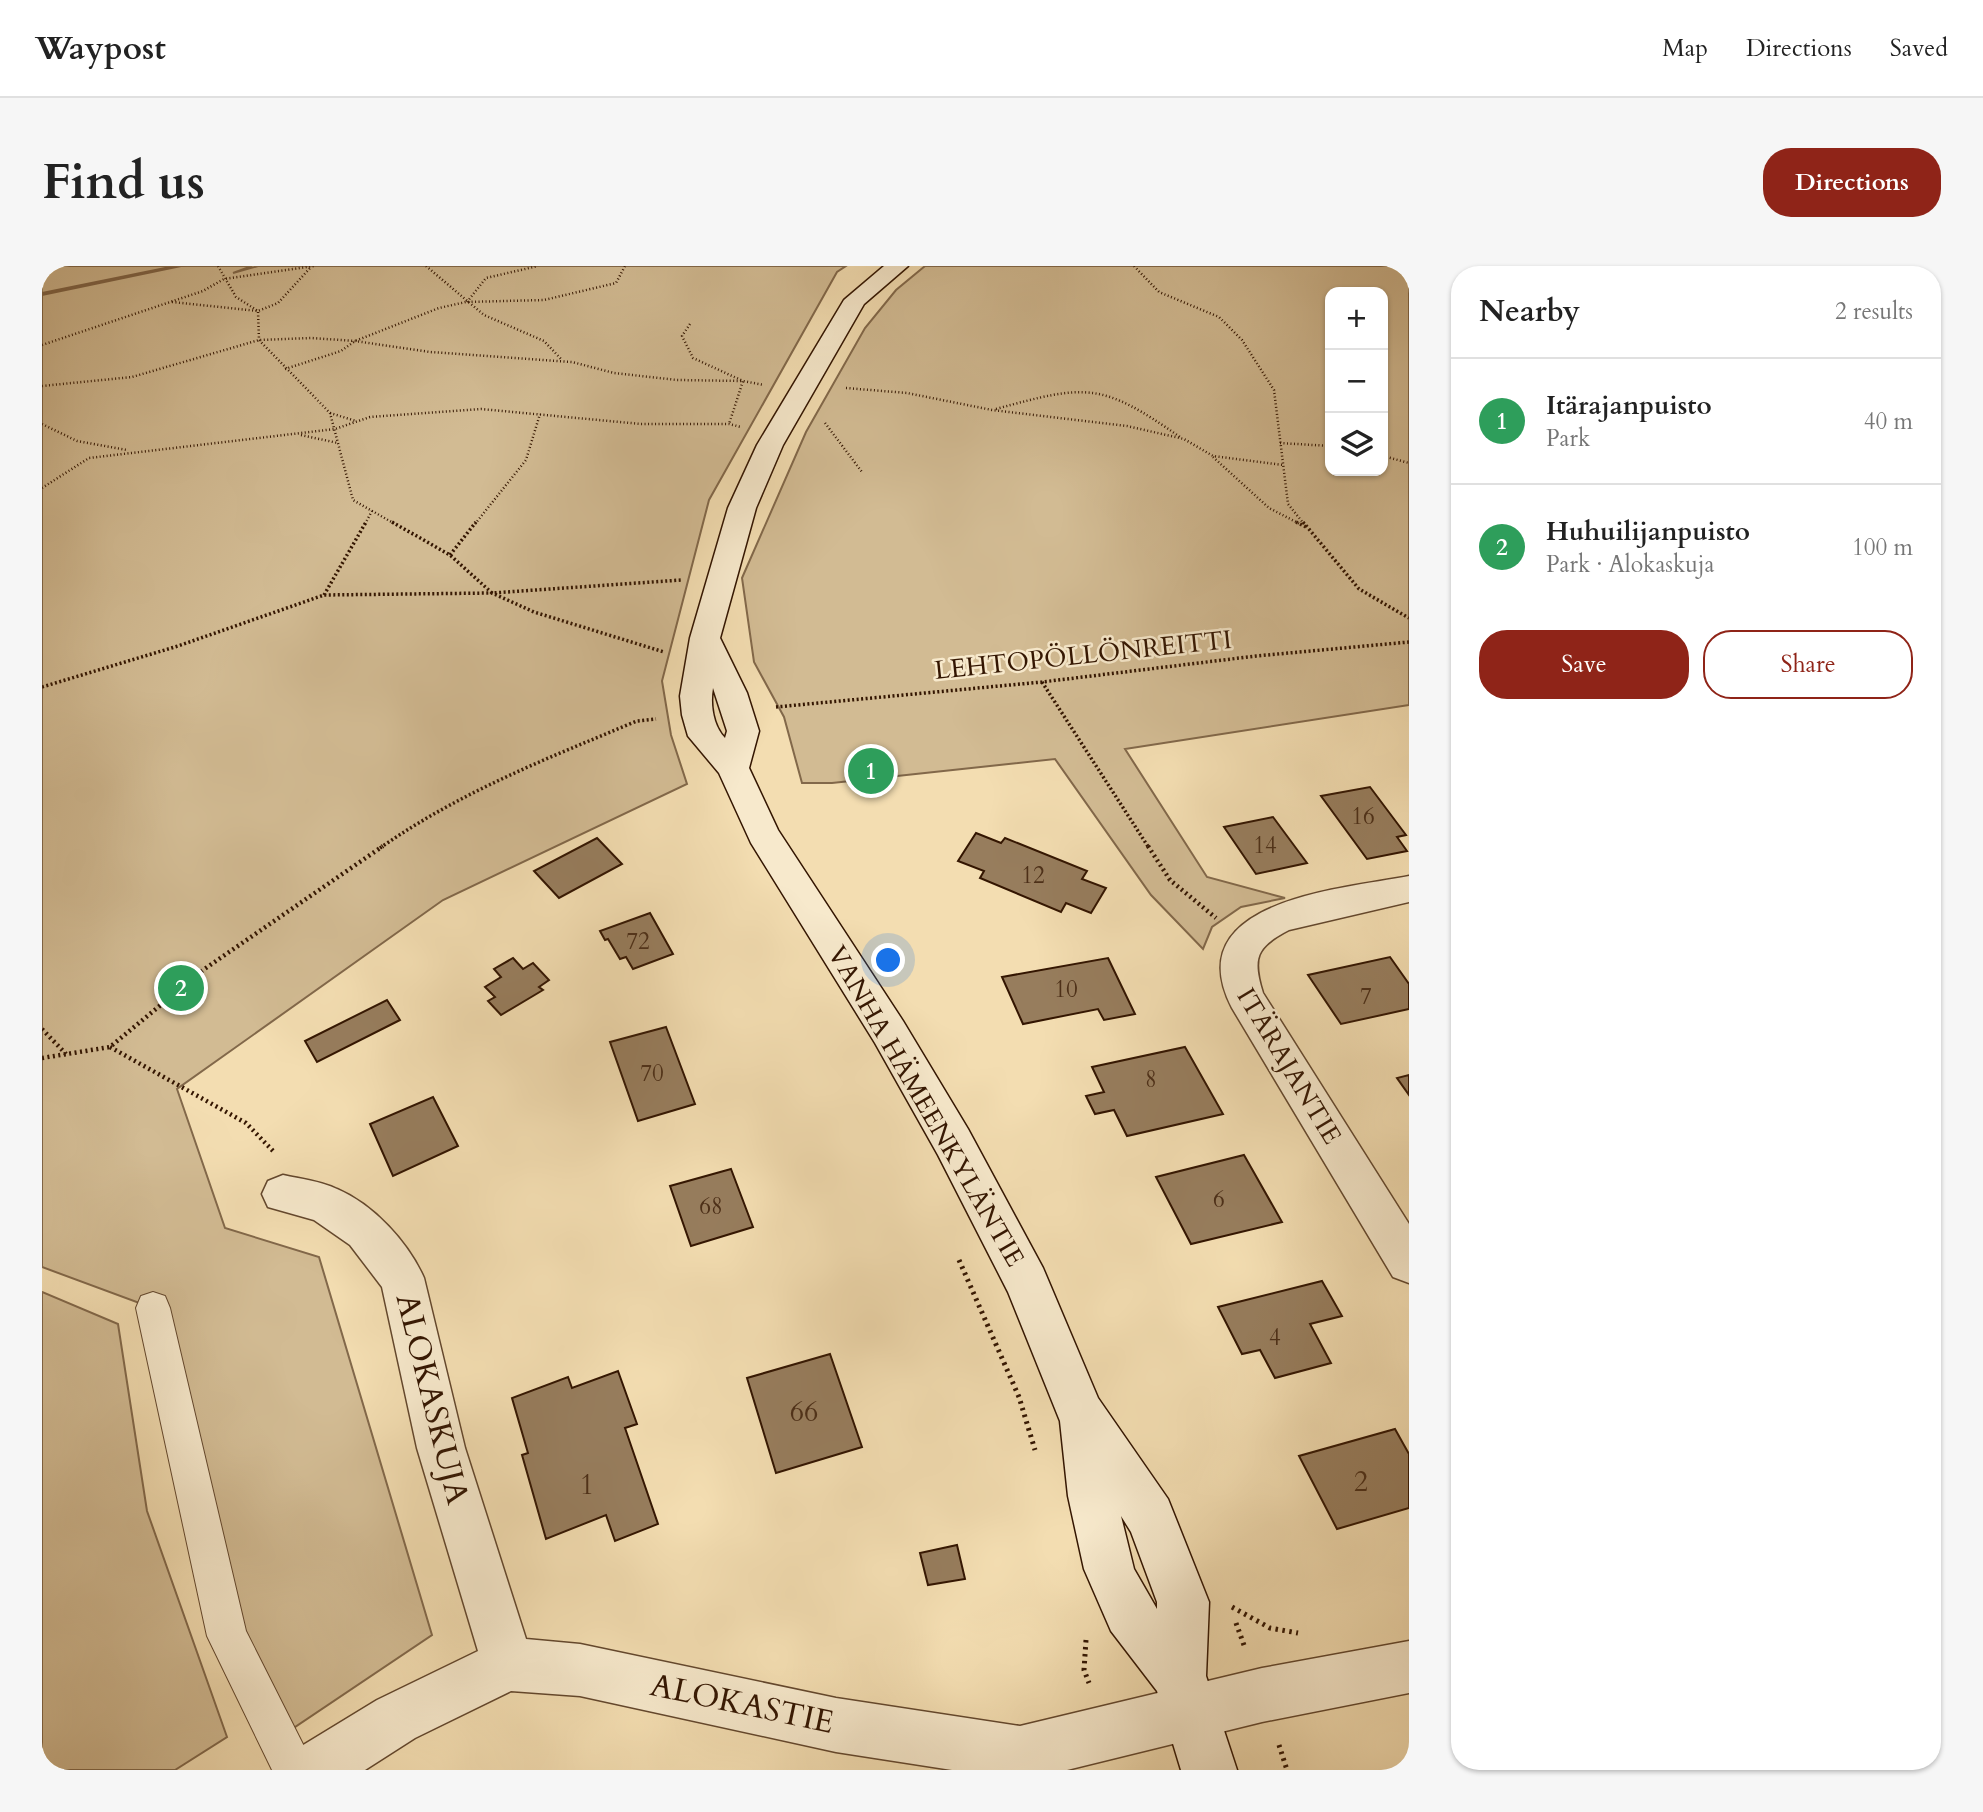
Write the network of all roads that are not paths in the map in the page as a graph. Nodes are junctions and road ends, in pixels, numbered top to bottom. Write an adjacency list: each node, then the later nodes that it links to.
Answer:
1 (897, 266): 8 (street, VANHA HÄMEENKYLÄNTIE)
2 (1409, 890): 4 (street, ITÄRAJANTIE)
3 (283, 1194): 6 (street, ALOKASKUJA)
4 (1409, 1263)
5 (153, 1308): 9 (lane)
6 (508, 1664): 8 (street, ALOKASTIE); 10 (street)
7 (1409, 1667): 8 (street)
8 (1185, 1694): 11 (street, VANHA HÄMEENKYLÄNTIE)
9 (295, 1770)
10 (315, 1770)
11 (1209, 1770)

